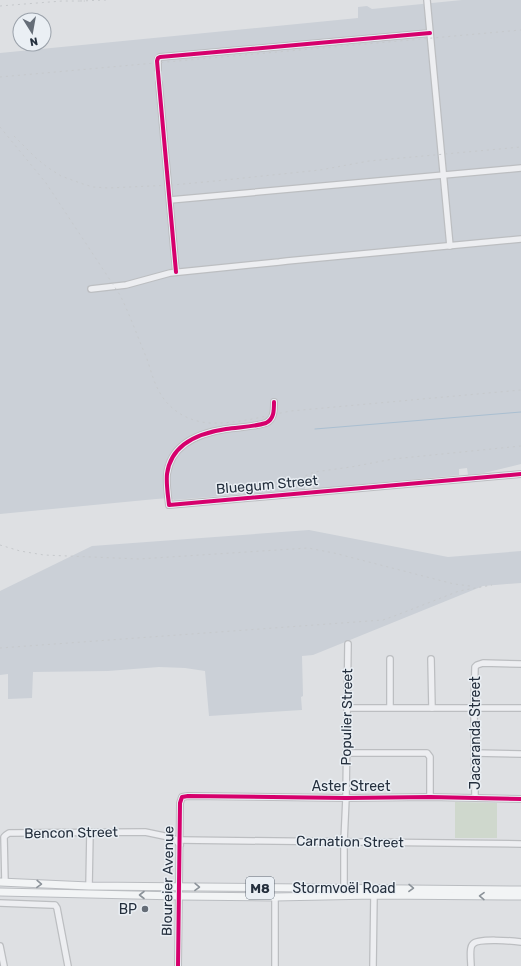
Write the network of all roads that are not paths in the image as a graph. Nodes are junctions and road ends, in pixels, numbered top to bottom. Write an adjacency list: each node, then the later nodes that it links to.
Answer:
1 (428, 0): 2 (street)
2 (430, 33): 3 (street); 6 (street)
3 (158, 69)
4 (159, 82): 7 (street)
5 (521, 168): 6 (street)
6 (444, 175): 7 (street); 9 (street)
7 (170, 200): 10 (street)
8 (521, 239): 9 (street)
9 (450, 246): 10 (street)
10 (176, 272): 11 (street)
11 (91, 289)
12 (274, 402): 13 (street, Bluegum Street)
13 (521, 474)
14 (348, 644): 19 (street, Populier Street)
15 (390, 659): 18 (street)
16 (431, 659): 20 (street)
17 (521, 664): 21 (street, Jacaranda Street)
18 (390, 707): 19 (street); 20 (street)
19 (347, 708): 23 (street, Populier Street)
20 (432, 708): 21 (street)
21 (474, 708): 22 (street); 24 (street, Jacaranda Street)
22 (521, 708)
23 (347, 753): 27 (street); 28 (street, Populier Street)
24 (475, 753): 25 (street); 29 (street, Jacaranda Street)
25 (521, 754)
26 (182, 797): 28 (street, Aster Street); 33 (street, Bloureier Avenue)
27 (430, 797): 28 (street, Aster Street); 29 (street, Aster Street)
28 (346, 798): 32 (street, Populier Street)
29 (475, 798): 30 (street, Aster Street)
30 (521, 798)
31 (90, 832): 33 (street, Bencon Street); 35 (street, Bencon Street); 36 (street)
32 (344, 842): 33 (street, Carnation Street); 34 (street, Carnation Street); 38 (street, Populier Street)
33 (180, 843): 37 (street, Bloureier Avenue)
34 (521, 844)
35 (3, 882): 36 (main road, Stormvoël Road / M8, one-way to 36)
36 (89, 886): 37 (main road, Stormvoël Road / M8)
37 (179, 886): 38 (main road, Stormvoël Road / M8, one-way to 38); 42 (street, Bloureier Avenue)
38 (344, 887): 39 (main road, Stormvoël Road / M8, one-way to 39)
39 (521, 890)
40 (0, 892): 42 (main road, Stormvoël Road / M8, one-way to 40)
41 (374, 895): 43 (main road, Stormvoël Road / M8, one-way to 41); 44 (main road, Stormvoël Road / M8); 52 (street)
42 (179, 896): 44 (main road, Stormvoël Road / M8); 50 (street, Bloureier Avenue)
43 (521, 896)
44 (275, 897): 51 (street)
45 (0, 903): 49 (street)
46 (521, 942): 53 (street)
47 (0, 946): 48 (street)
48 (4, 966)
49 (68, 966)
50 (178, 966)
51 (275, 966)
52 (373, 966)
53 (471, 966)

